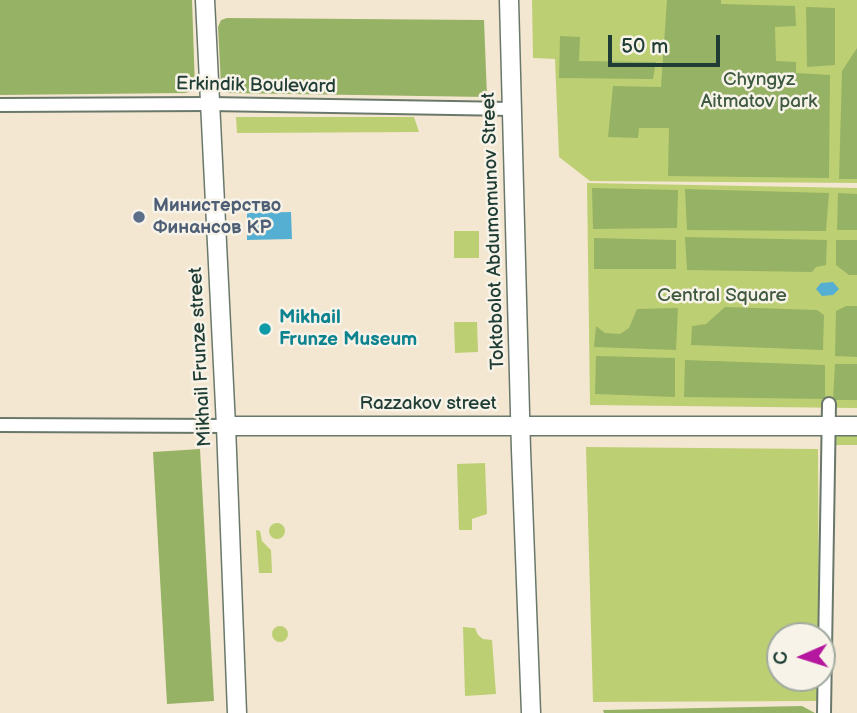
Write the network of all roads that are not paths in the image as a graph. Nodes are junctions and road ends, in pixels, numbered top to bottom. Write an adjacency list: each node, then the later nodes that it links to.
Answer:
1 (205, 0): 3 (street, Mikhail Frunze street)
2 (509, 0): 5 (street, Toktobolot Abdumomunov Street)
3 (210, 104): 4 (street, Erkindik Boulevard); 5 (street, Erkindik Boulevard); 9 (street, Mikhail Frunze street)
4 (0, 105)
5 (512, 109): 7 (street, Toktobolot Abdumomunov Street)
6 (829, 404): 10 (street)
7 (520, 424): 9 (street, Razzakov street); 10 (street, Razzakov street); 13 (street, Toktobolot Abdumomunov Street)
8 (0, 425): 9 (street, Razzakov street)
9 (226, 426): 12 (street, Mikhail Frunze street)
10 (829, 426): 11 (street, Razzakov street); 14 (street)
11 (857, 426)
12 (237, 713)
13 (531, 713)
14 (824, 713)

